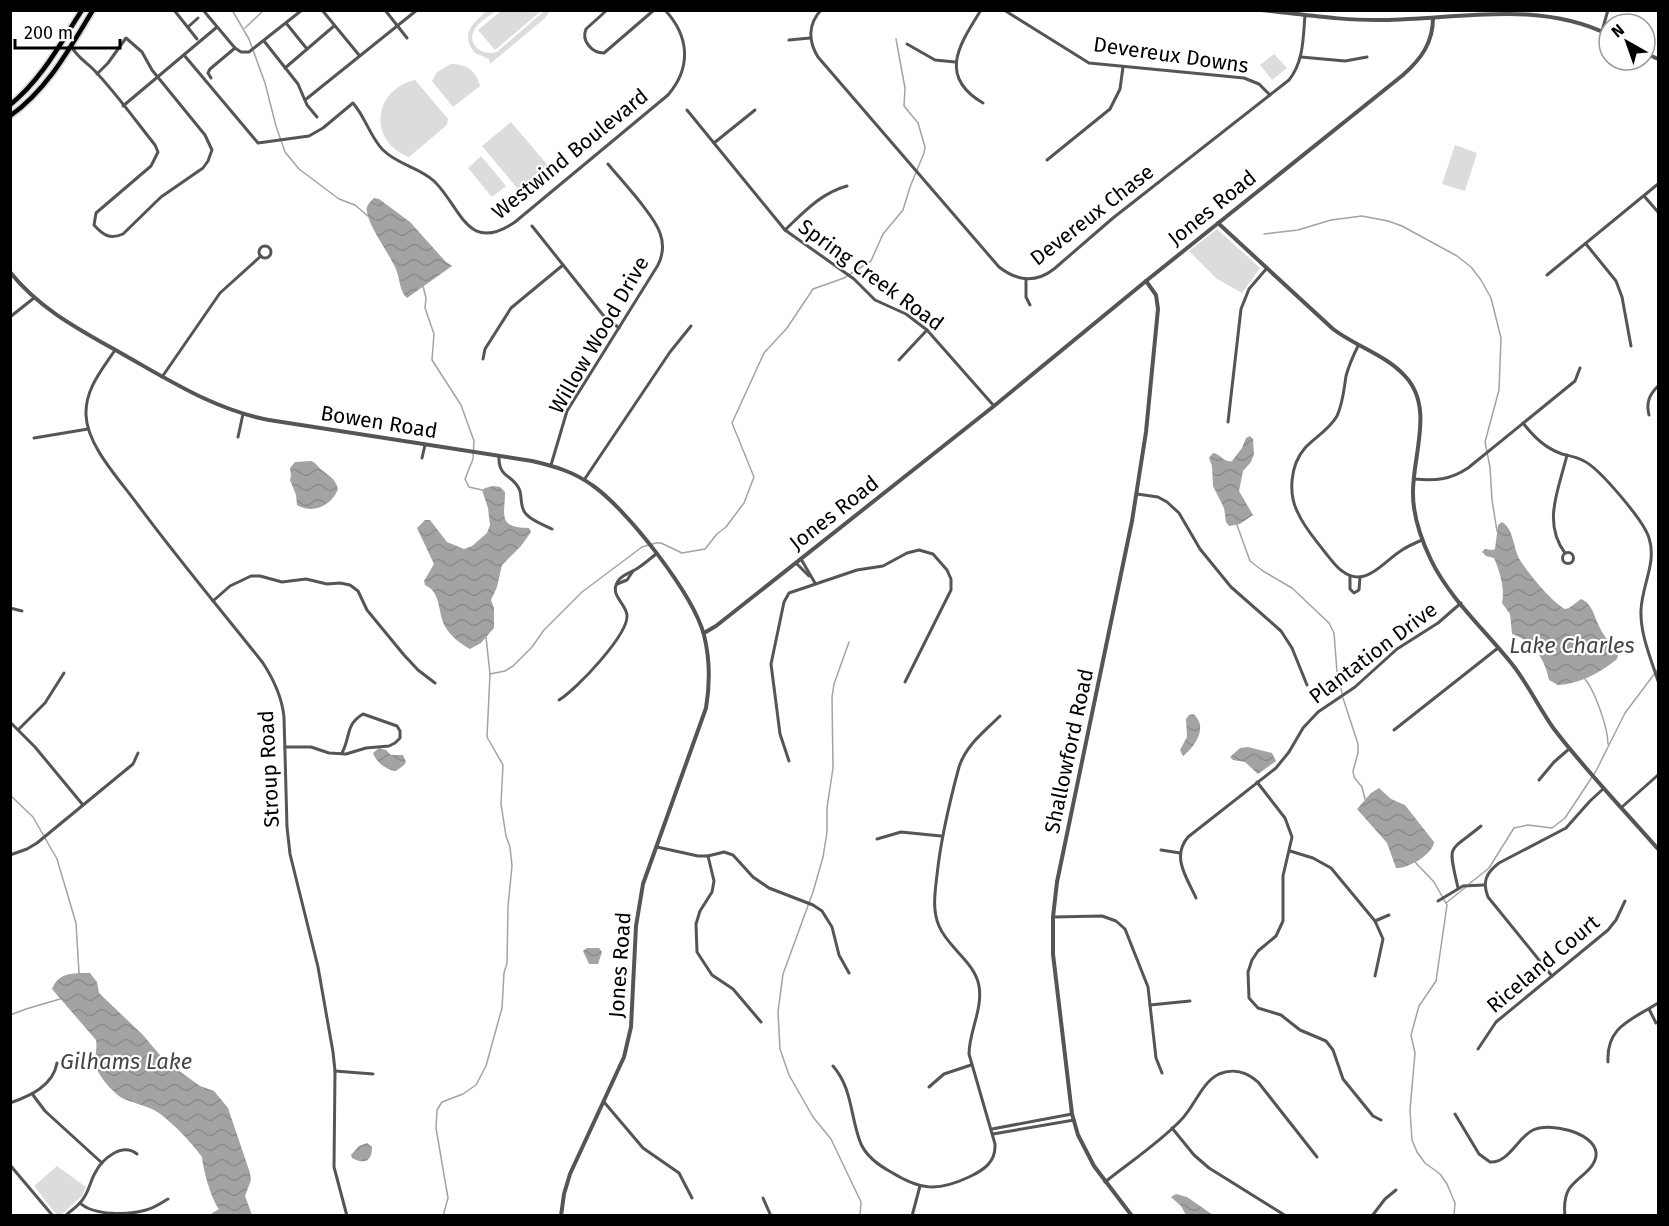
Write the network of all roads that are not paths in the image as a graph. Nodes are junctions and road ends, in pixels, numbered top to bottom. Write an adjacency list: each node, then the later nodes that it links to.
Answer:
1 (82, 10): 47 (main road)
2 (93, 10): 31 (main road)
3 (174, 10): 22 (street)
4 (203, 10): 23 (street)
5 (302, 10): 19 (street)
6 (322, 10): 20 (street)
7 (385, 10): 21 (street)
8 (417, 10): 21 (street)
9 (608, 10): 10 (street)
10 (654, 10)
11 (665, 10): 34 (street, Westwind Boulevard)
12 (821, 10): 26 (street)
13 (981, 10): 38 (street)
14 (1004, 10): 39 (street, Devereux Downs)
15 (1261, 10): 16 (street)
16 (1305, 15): 18 (street); 36 (street, Devereux Chase)
17 (198, 18): 22 (street)
18 (1433, 18): 24 (street); 60 (street, Jones Road)
19 (286, 23): 29 (street); 33 (street)
20 (334, 26): 33 (street); 35 (street)
21 (397, 26): 25 (street); 35 (street)
22 (188, 27): 27 (street)
23 (218, 27): 32 (street); 34 (street)
24 (1597, 29)
25 (407, 38)
26 (810, 38): 28 (street); 69 (street, Devereux Chase)
27 (197, 39)
28 (789, 40)
29 (264, 41): 32 (street); 40 (street)
30 (907, 44): 38 (street)
31 (71, 46): 41 (street); 51 (main road)
32 (235, 48): 43 (street)
33 (307, 49): 40 (street)
34 (184, 55): 42 (street)
35 (360, 56): 45 (street)
36 (1301, 57): 37 (street); 44 (street, Devereux Chase)
37 (1366, 57)
38 (955, 62): 46 (street)
39 (1123, 67): 44 (street, Devereux Downs); 54 (street)
40 (285, 68): 45 (street)
41 (97, 74): 42 (street); 48 (street)
42 (158, 77): 48 (street); 48 (street)
43 (211, 78)
44 (1270, 95): 69 (street, Devereux Chase)
45 (305, 100): 52 (street)
46 (983, 103)
47 (10, 105)
48 (123, 105)
49 (687, 110): 53 (street, Spring Creek Road)
50 (755, 110): 53 (street)
51 (10, 116)
52 (317, 117)
53 (714, 143): 62 (street, Spring Creek Road)
54 (1047, 160)
55 (608, 164): 75 (street, Willow Wood Drive)
56 (1659, 184): 58 (street)
57 (847, 186): 62 (street)
58 (1644, 196): 59 (street); 63 (street)
59 (1659, 212)
60 (1218, 223): 66 (street); 70 (street, Jones Road)
61 (532, 226): 65 (street)
62 (785, 230): 76 (street, Spring Creek Road)
63 (1586, 244): 68 (street); 78 (street)
64 (261, 256): 64 (street); 83 (street)
65 (563, 265): 75 (street); 80 (street)
66 (1267, 268): 77 (street); 88 (street)
67 (10, 272): 71 (street, Bowen Road)
68 (1547, 275)
69 (1026, 279): 72 (street)
70 (1146, 281): 85 (street, Jones Road); 100 (street, Shallowford Road)
71 (33, 298): 73 (street); 79 (street, Bowen Road)
72 (1030, 305)
73 (10, 317)
74 (691, 326): 99 (street)
75 (619, 328): 97 (street, Willow Wood Drive)
76 (927, 330): 81 (street); 85 (street, Spring Creek Road)
77 (1358, 346): 98 (street); 107 (street)
78 (1631, 346)
79 (115, 350): 83 (street, Bowen Road); 90 (street, Stroup Road)
80 (483, 359)
81 (900, 360)
82 (1580, 368): 89 (street)
83 (162, 377): 86 (street, Bowen Road)
84 (1659, 386): 87 (street)
85 (994, 406): 105 (street, Jones Road)
86 (243, 414): 91 (street); 93 (street, Bowen Road)
87 (1649, 415)
88 (1228, 422)
89 (1523, 423): 94 (street); 98 (street)
90 (88, 429): 92 (street); 111 (street, Stroup Road)
91 (238, 437)
92 (34, 438)
93 (425, 445): 95 (street, Bowen Road); 96 (street)
94 (1567, 455): 103 (street); 118 (street)
95 (499, 456): 97 (street, Bowen Road); 101 (street)
96 (422, 458)
97 (551, 465): 99 (street, Bowen Road)
98 (1414, 479): 102 (street)
99 (584, 480): 104 (street, Bowen Road)
100 (1137, 494): 121 (street); 156 (street, Shallowford Road)
101 (552, 529)
102 (1422, 540): 109 (street); 112 (street)
103 (1565, 553)
104 (656, 554): 115 (street, Bowen Road); 122 (street)
105 (801, 559): 106 (street, Jones Road); 108 (street)
106 (796, 563): 108 (street); 115 (street, Jones Road)
107 (1350, 576): 109 (street); 109 (street)
108 (811, 577): 110 (street)
109 (1360, 577)
110 (816, 583): 119 (street); 133 (street)
111 (213, 601): 120 (street); 128 (street, Stroup Road)
112 (1461, 603): 116 (street); 136 (street, Plantation Drive)
113 (10, 608): 114 (street)
114 (22, 611)
115 (704, 633): 143 (street, Jones Road)
116 (1498, 648): 126 (street); 129 (street)
117 (64, 673): 125 (street)
118 (1659, 681)
119 (905, 682)
120 (435, 683)
121 (1307, 685)
122 (559, 699)
123 (1000, 716): 141 (street)
124 (10, 722): 125 (street)
125 (19, 729): 138 (street)
126 (1394, 730)
127 (346, 744): 130 (street); 130 (street); 132 (street)
128 (285, 747): 132 (street); 172 (street, Stroup Road)
129 (1571, 748): 135 (street); 137 (street)
130 (354, 751): 132 (street)
131 (138, 753): 138 (street)
132 (342, 753)
133 (789, 761)
134 (1659, 775): 139 (street)
135 (1539, 780)
136 (1257, 783): 145 (street); 147 (street, Plantation Drive)
137 (1605, 787): 139 (street); 150 (street)
138 (83, 805): 148 (street)
139 (1622, 807): 144 (street)
140 (1481, 826): 151 (street)
141 (941, 836): 142 (street); 170 (street)
142 (876, 839)
143 (655, 847): 149 (street); 177 (street, Jones Road)
144 (1659, 849)
145 (1290, 850): 157 (street); 181 (street)
146 (1161, 852): 147 (street)
147 (1180, 853): 152 (street)
148 (10, 855)
149 (708, 856): 158 (street); 165 (street)
150 (1484, 885): 151 (street); 160 (street)
151 (1458, 888): 153 (street)
152 (1196, 898)
153 (1438, 901)
154 (1625, 901): 160 (street, Riceland Court)
155 (1389, 915): 157 (street)
156 (1053, 917): 163 (street); 180 (street, Shallowford Road)
157 (1375, 921): 159 (street)
158 (849, 973)
159 (1375, 976)
160 (1552, 976): 167 (street, Riceland Court)
161 (1190, 1001): 163 (street)
162 (1659, 1003): 164 (street)
163 (1150, 1005): 173 (street)
164 (1649, 1009): 166 (street); 168 (street)
165 (761, 1022)
166 (1656, 1023)
167 (1478, 1049)
168 (1608, 1062)
169 (57, 1063): 176 (street)
170 (971, 1065): 175 (street); 183 (street)
171 (833, 1066): 190 (street)
172 (335, 1071): 174 (street); 199 (street, Stroup Road)
173 (1162, 1073)
174 (373, 1074)
175 (929, 1087)
176 (33, 1095): 178 (street); 187 (street)
177 (604, 1102): 192 (street); 200 (street, Jones Road)
178 (10, 1103)
179 (1455, 1114): 205 (street)
180 (1073, 1117): 183 (street); 184 (street); 189 (street, Shallowford Road)
181 (1381, 1120)
182 (1172, 1128): 186 (street); 189 (street); 203 (street)
183 (991, 1129): 184 (street)
184 (993, 1134): 190 (street)
185 (137, 1154): 187 (street)
186 (1317, 1157)
187 (102, 1163): 195 (street)
188 (10, 1165): 197 (street)
189 (1106, 1182): 196 (street, Shallowford Road)
190 (920, 1186): 202 (street)
191 (1396, 1190): 204 (street)
192 (692, 1198)
193 (763, 1198): 201 (street)
194 (168, 1199): 195 (street)
195 (80, 1203): 198 (street)
196 (1129, 1214)
197 (53, 1215)
198 (65, 1215)
199 (347, 1215)
200 (561, 1215)
201 (771, 1215)
202 (912, 1215)
203 (1286, 1215)
204 (1372, 1215)
205 (1564, 1215)

